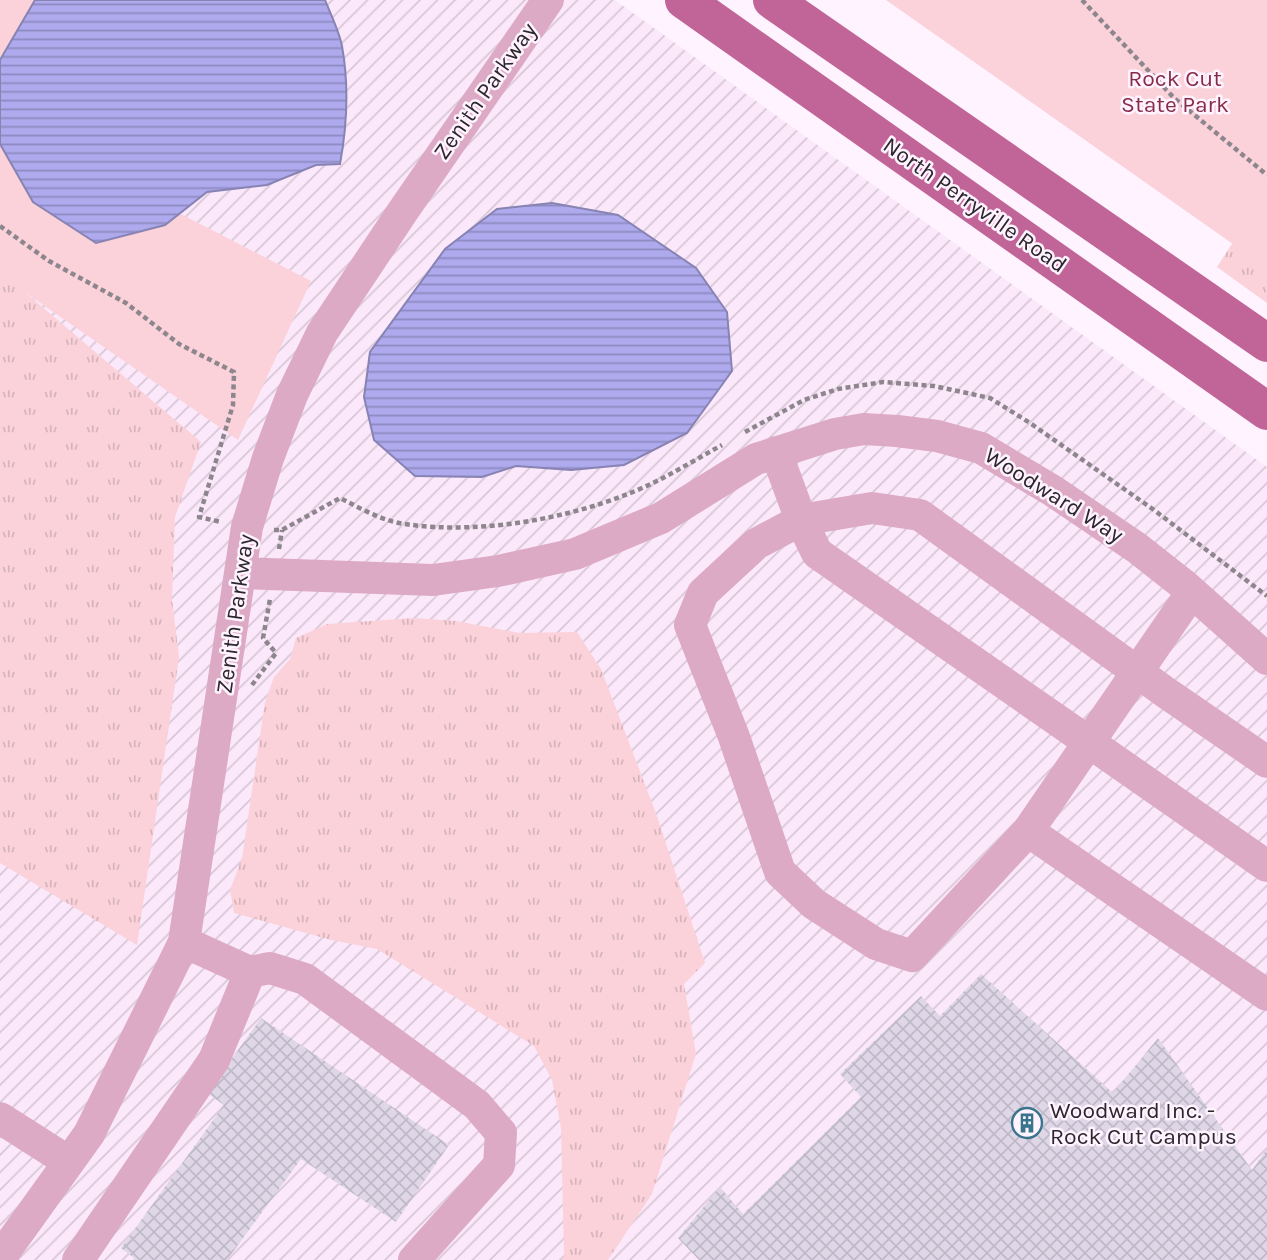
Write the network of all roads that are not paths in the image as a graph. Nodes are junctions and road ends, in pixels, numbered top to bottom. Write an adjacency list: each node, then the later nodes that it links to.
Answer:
1 (548, 0): 8 (lane, Zenith Parkway)
2 (684, 0): 5 (main road, North Perryville Road)
3 (772, 0): 4 (main road)
4 (1267, 344)
5 (1267, 411)
6 (776, 452): 7 (lane); 8 (lane, Woodward Way); 9 (lane, Woodward Way)
7 (801, 520): 11 (lane); 12 (lane); 14 (lane)
8 (241, 573): 16 (lane, Zenith Parkway)
9 (1192, 592): 10 (lane, Woodward Way); 11 (lane)
10 (1267, 659)
11 (1138, 673): 12 (lane); 13 (lane)
12 (1090, 742): 14 (lane); 15 (lane)
13 (1267, 762)
14 (1028, 831): 18 (lane)
15 (1267, 866)
16 (184, 942): 17 (lane); 20 (lane, Zenith Parkway)
17 (250, 972): 22 (lane); 23 (lane)
18 (1267, 995)
19 (0, 1118): 20 (lane)
20 (69, 1162): 21 (lane, Zenith Parkway)
21 (0, 1258)
22 (78, 1260)
23 (414, 1260)

